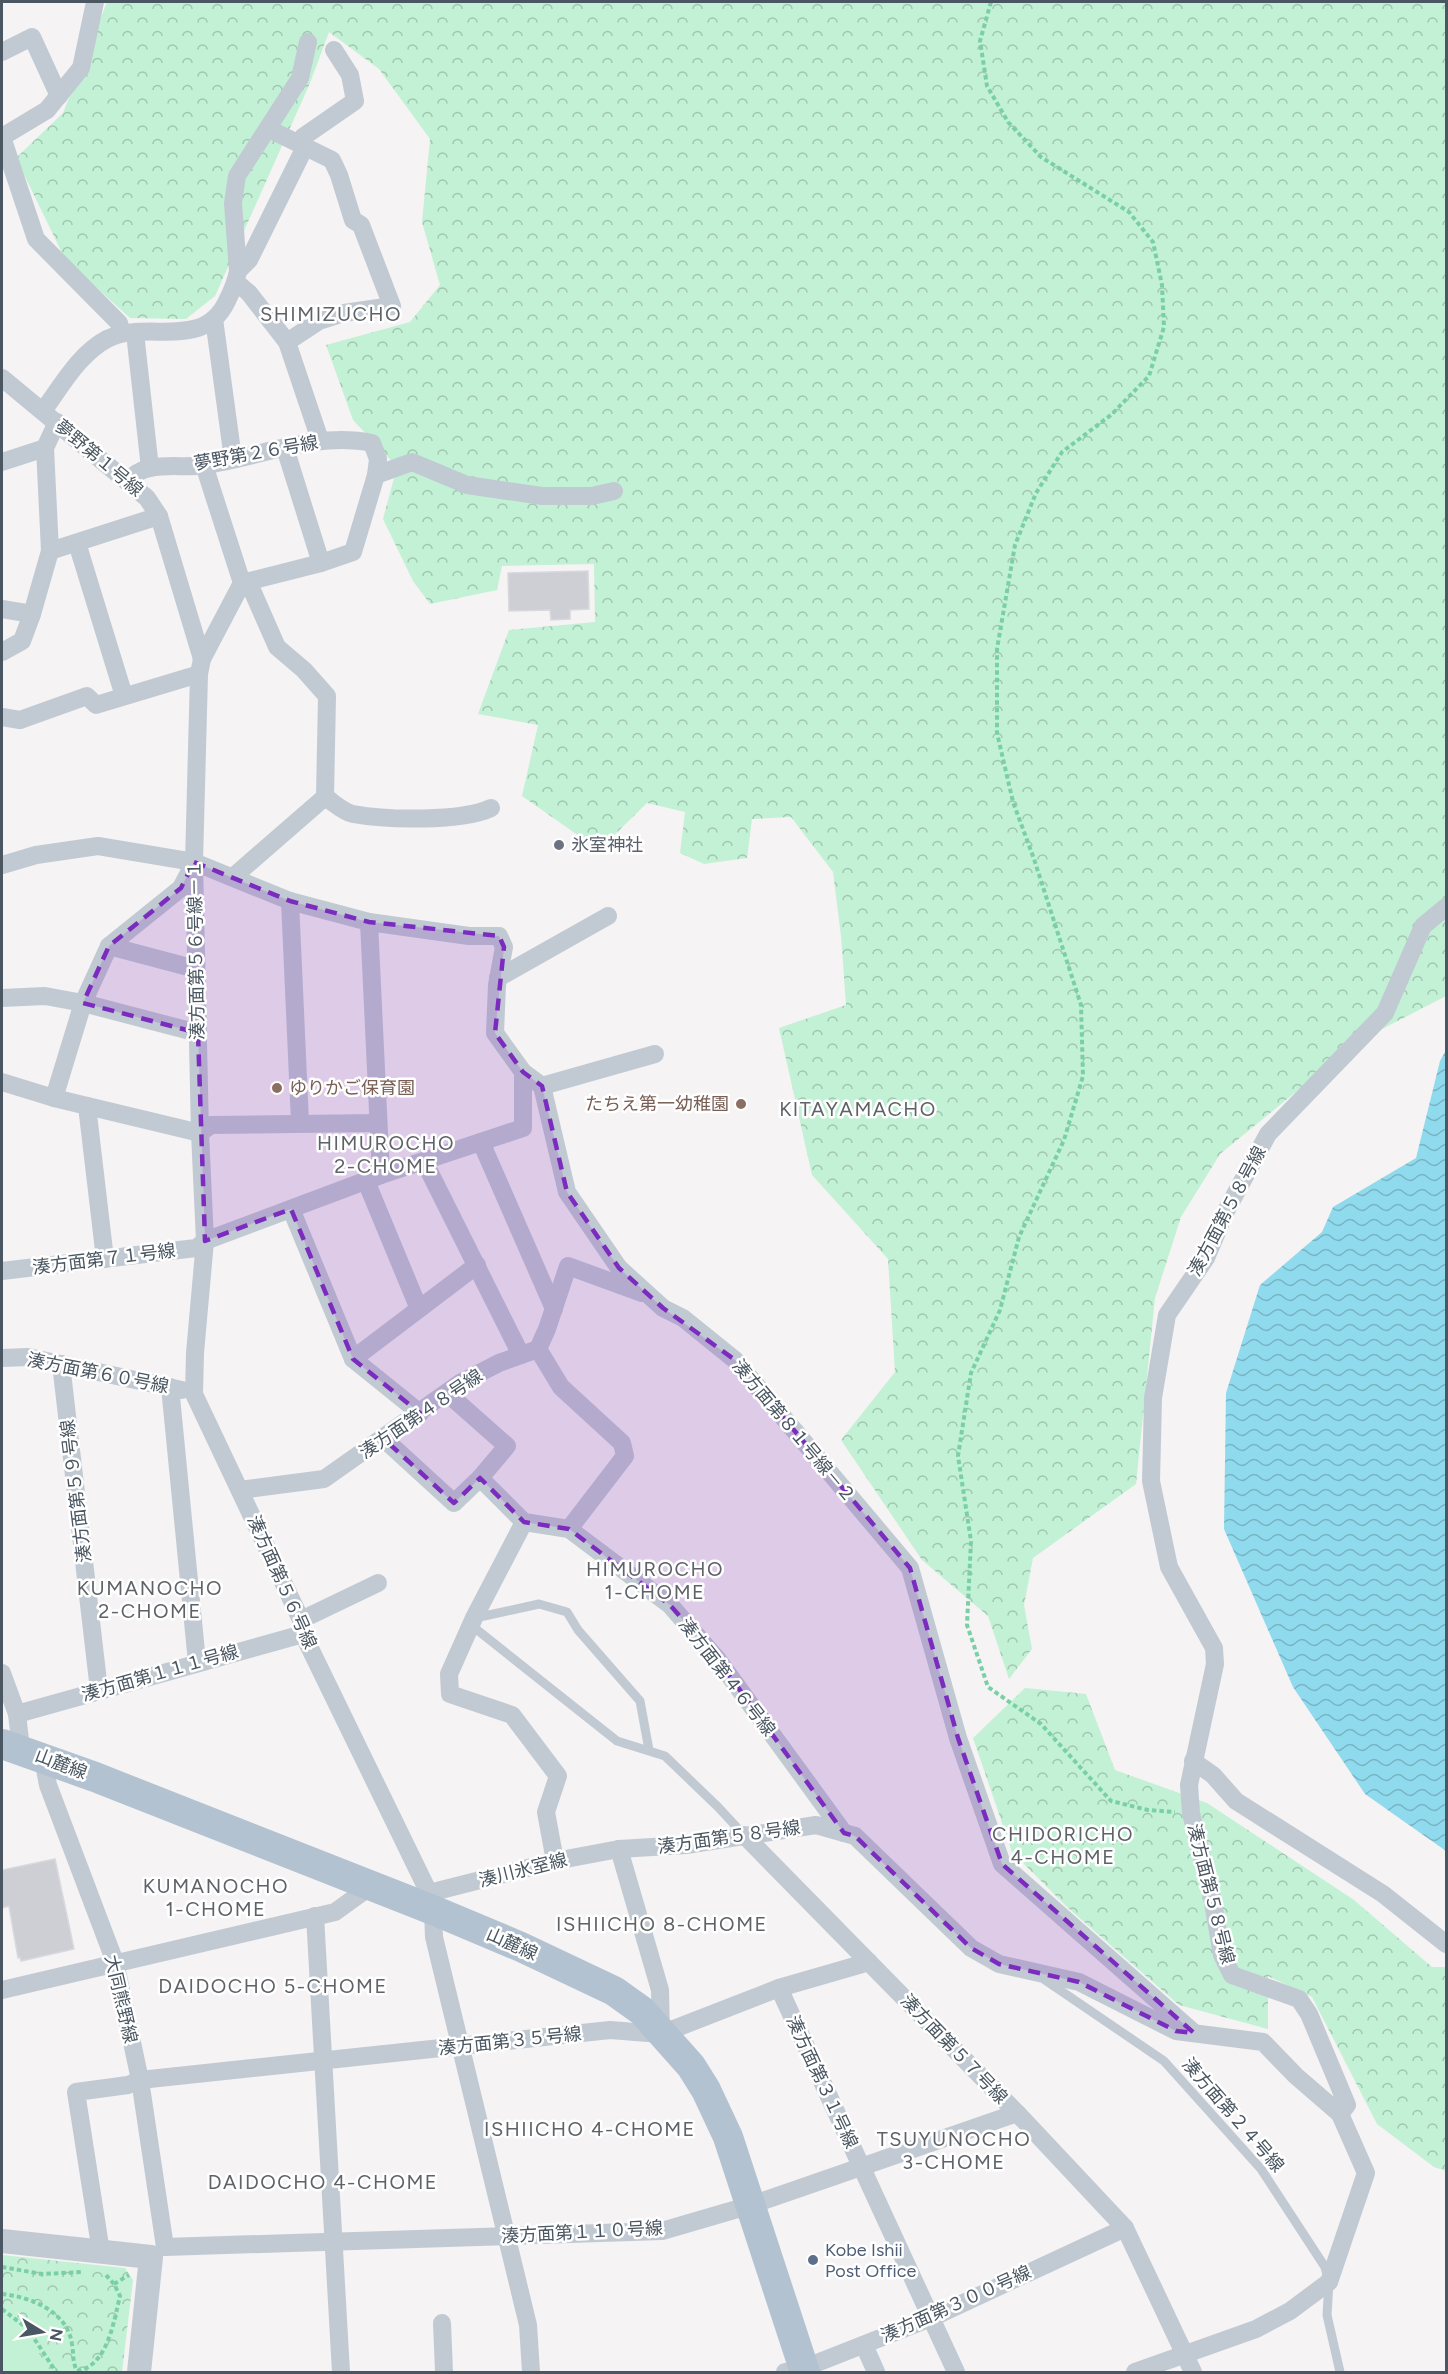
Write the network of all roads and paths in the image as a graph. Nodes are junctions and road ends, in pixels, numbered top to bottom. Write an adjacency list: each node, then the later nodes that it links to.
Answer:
1 (95, 2): 6 (street)
2 (991, 2): 95 (path)
3 (308, 42): 7 (street)
4 (334, 50): 9 (street)
5 (2, 52): 6 (street)
6 (59, 96): 8 (street)
7 (269, 129): 9 (street); 10 (street)
8 (2, 137): 12 (street)
9 (302, 144): 10 (street); 13 (street)
10 (237, 276): 11 (street); 13 (street)
11 (214, 319): 12 (street); 19 (street)
12 (128, 333): 15 (street); 23 (street)
13 (287, 342): 16 (street)
14 (2, 378): 15 (street, 夢野第１号線)
15 (50, 416): 17 (street); 24 (street, 夢野第１号線)
16 (320, 440): 18 (street, 夢野第２６号線); 22 (street, 夢野第２６号線)
17 (45, 448): 20 (street); 28 (street)
18 (285, 448): 19 (street, 夢野第２６号線); 29 (street)
19 (232, 459): 21 (street, 夢野第２６号線)
20 (2, 462)
21 (204, 465): 23 (street, 夢野第２６号線); 30 (street)
22 (377, 467): 25 (street); 29 (street)
23 (150, 468): 24 (street, 夢野第２６号線)
24 (128, 482): 26 (street, 夢野第１号線)
25 (614, 490)
26 (159, 516): 27 (street); 34 (street, 夢野第１号線)
27 (77, 543): 28 (street); 35 (street)
28 (50, 551): 32 (street)
29 (321, 563): 30 (street)
30 (245, 582): 34 (street); 37 (street)
31 (2, 609): 32 (street)
32 (32, 614): 33 (street)
33 (2, 652)
34 (201, 667): 35 (street); 39 (street, 湊方面第５６号線－１)
35 (124, 696): 36 (street)
36 (2, 717)
37 (325, 797): 38 (street); 41 (street)
38 (491, 808)
39 (194, 862): 40 (street); 41 (street); 46 (street); 47 (street, 湊方面第５６号線－１)
40 (2, 865)
41 (233, 877): 42 (street)
42 (290, 901): 45 (street); 58 (street)
43 (1446, 907): 94 (street, 湊方面第５８号線)
44 (608, 916): 48 (street)
45 (369, 922): 48 (street); 59 (street)
46 (109, 946): 47 (street); 50 (street)
47 (196, 969): 51 (street, 湊方面第５６号線－１)
48 (498, 978): 53 (street)
49 (2, 998): 50 (street)
50 (84, 1003): 51 (street); 56 (street)
51 (198, 1033): 60 (street, 湊方面第５６号線－１)
52 (655, 1054): 55 (street)
53 (523, 1072): 55 (street); 61 (street, 湊方面第７１号線)
54 (2, 1082): 56 (street)
55 (542, 1086): 69 (street, 湊方面第８１号線－２)
56 (54, 1098): 57 (street)
57 (87, 1106): 60 (street); 66 (street)
58 (300, 1122): 59 (street); 60 (street)
59 (378, 1123): 63 (street)
60 (200, 1133): 65 (street, 湊方面第５６号線－１)
61 (481, 1142): 62 (street, 湊方面第７１号線); 71 (street)
62 (424, 1161): 63 (street, 湊方面第７１号線); 67 (street)
63 (374, 1178): 64 (street, 湊方面第７１号線); 70 (street)
64 (291, 1209): 65 (street, 湊方面第７１号線); 74 (street)
65 (205, 1241): 66 (street, 湊方面第７１号線); 78 (street, 湊方面第５６号線)
66 (105, 1259): 68 (street, 湊方面第７１号線)
67 (477, 1265): 70 (street); 72 (street)
68 (2, 1271)
69 (649, 1296): 71 (street); 109 (street, 湊方面第８１号線－２)
70 (419, 1309): 74 (street)
71 (554, 1309): 72 (street)
72 (530, 1352): 77 (street, 湊方面第４８号線); 84 (street)
73 (2, 1359): 75 (street, 湊方面第６０号線)
74 (353, 1359): 79 (street)
75 (61, 1364): 76 (street, 湊方面第６０号線); 90 (street, 湊方面第５９号線)
76 (170, 1387): 78 (street, 湊方面第６０号線); 88 (street)
77 (447, 1393): 79 (street, 湊方面第４８号線); 81 (street)
78 (194, 1394): 82 (street, 湊方面第５６号線)
79 (420, 1413): 80 (street, 湊方面第４８号線)
80 (383, 1438): 81 (street); 82 (street, 湊方面第４８号線)
81 (480, 1478): 83 (street)
82 (240, 1490): 87 (street, 湊方面第５６号線)
83 (524, 1522): 84 (street, 湊方面第４６号線); 86 (street)
84 (569, 1529): 96 (street, 湊方面第４６号線)
85 (378, 1583): 87 (street, 湊方面第１１１号線)
86 (473, 1621): 93 (lane); 93 (lane); 99 (street)
87 (302, 1627): 88 (street, 湊方面第１１１号線); 101 (street, 湊方面第５６号線)
88 (197, 1662): 90 (street, 湊方面第１１１号線)
89 (2, 1673): 91 (street, 大同熊野線)
90 (99, 1690): 91 (street, 湊方面第１１１号線)
91 (17, 1714): 92 (street, 大同熊野線)
92 (22, 1750): 100 (main road, 山麓線); 104 (street, 大同熊野線)
93 (649, 1750): 97 (lane)
94 (1193, 1761): 95 (street, 湊方面第５８号線); 103 (street)
95 (1191, 1813): 115 (street, 湊方面第５８号線)
96 (844, 1833): 97 (street, 湊方面第５８号線); 106 (street, 湊方面第５８号線)
97 (744, 1835): 98 (street, 湊方面第５８号線); 105 (street, 湊方面第５７号線)
98 (619, 1849): 99 (street, 湊川氷室線); 110 (street)
99 (555, 1861): 101 (street, 湊川氷室線)
100 (370, 1886): 101 (main road, 山麓線); 102 (street)
101 (431, 1902): 110 (main road, 山麓線); 111 (street)
102 (315, 1916): 104 (street); 112 (street)
103 (1446, 1944)
104 (115, 1962): 108 (street); 113 (street, 大同熊野線)
105 (868, 1962): 107 (street, 湊方面第３５号線); 114 (street, 湊方面第５７号線)
106 (1030, 1970): 109 (street, 湊方面第５８号線); 126 (lane, 湊方面第２４号線)
107 (779, 1988): 110 (street, 湊方面第３５号線); 116 (street, 湊方面第３１号線)
108 (2, 1990)
109 (1194, 2033): 115 (street, 湊方面第５８号線)
110 (661, 2034): 111 (street, 湊方面第３５号線); 117 (main road, 山麓線)
111 (461, 2046): 112 (street, 湊方面第３５号線); 119 (street)
112 (324, 2061): 113 (street, 湊方面第３５号線); 121 (street)
113 (140, 2079): 122 (street, 大同熊野線); 123 (street, 湊方面第３５号線)
114 (1017, 2113): 116 (street, 湊方面第１１０号線); 118 (street, 湊方面第５７号線)
115 (1340, 2114): 126 (street)
116 (862, 2168): 117 (street, 湊方面第１１０号線); 130 (street, 湊方面第３１号線)
117 (752, 2205): 119 (street, 湊方面第１１０号線); 134 (main road, 山麓線)
118 (1125, 2228): 130 (street, 湊方面第３００号線); 133 (street, 湊方面第５７号線)
119 (506, 2236): 121 (street, 湊方面第１１０号線); 140 (street)
120 (2, 2241): 123 (street)
121 (335, 2242): 122 (street, 湊方面第１１０号線); 138 (street)
122 (150, 2259): 123 (street); 127 (path); 137 (street)
123 (99, 2263): 127 (path)
124 (2, 2266): 125 (path)
125 (87, 2272)
126 (1329, 2282): 133 (street); 145 (lane, 湊方面第２４号線)
127 (114, 2284): 135 (path)
128 (2, 2294): 135 (path)
129 (2, 2310): 136 (path)
130 (931, 2318): 132 (street, 湊方面第３００号線); 142 (street, 湊方面第３１号線)
131 (442, 2323): 139 (street)
132 (864, 2345): 134 (street, 湊方面第３００号線); 141 (street)
133 (1184, 2353): 143 (street); 144 (street, 湊方面第５７号線)
134 (798, 2371)
135 (77, 2372)
136 (56, 2373)
137 (139, 2373)
138 (341, 2373)
139 (444, 2373)
140 (531, 2373)
141 (876, 2373)
142 (956, 2373)
143 (1135, 2373)
144 (1193, 2373)
145 (1340, 2373)

